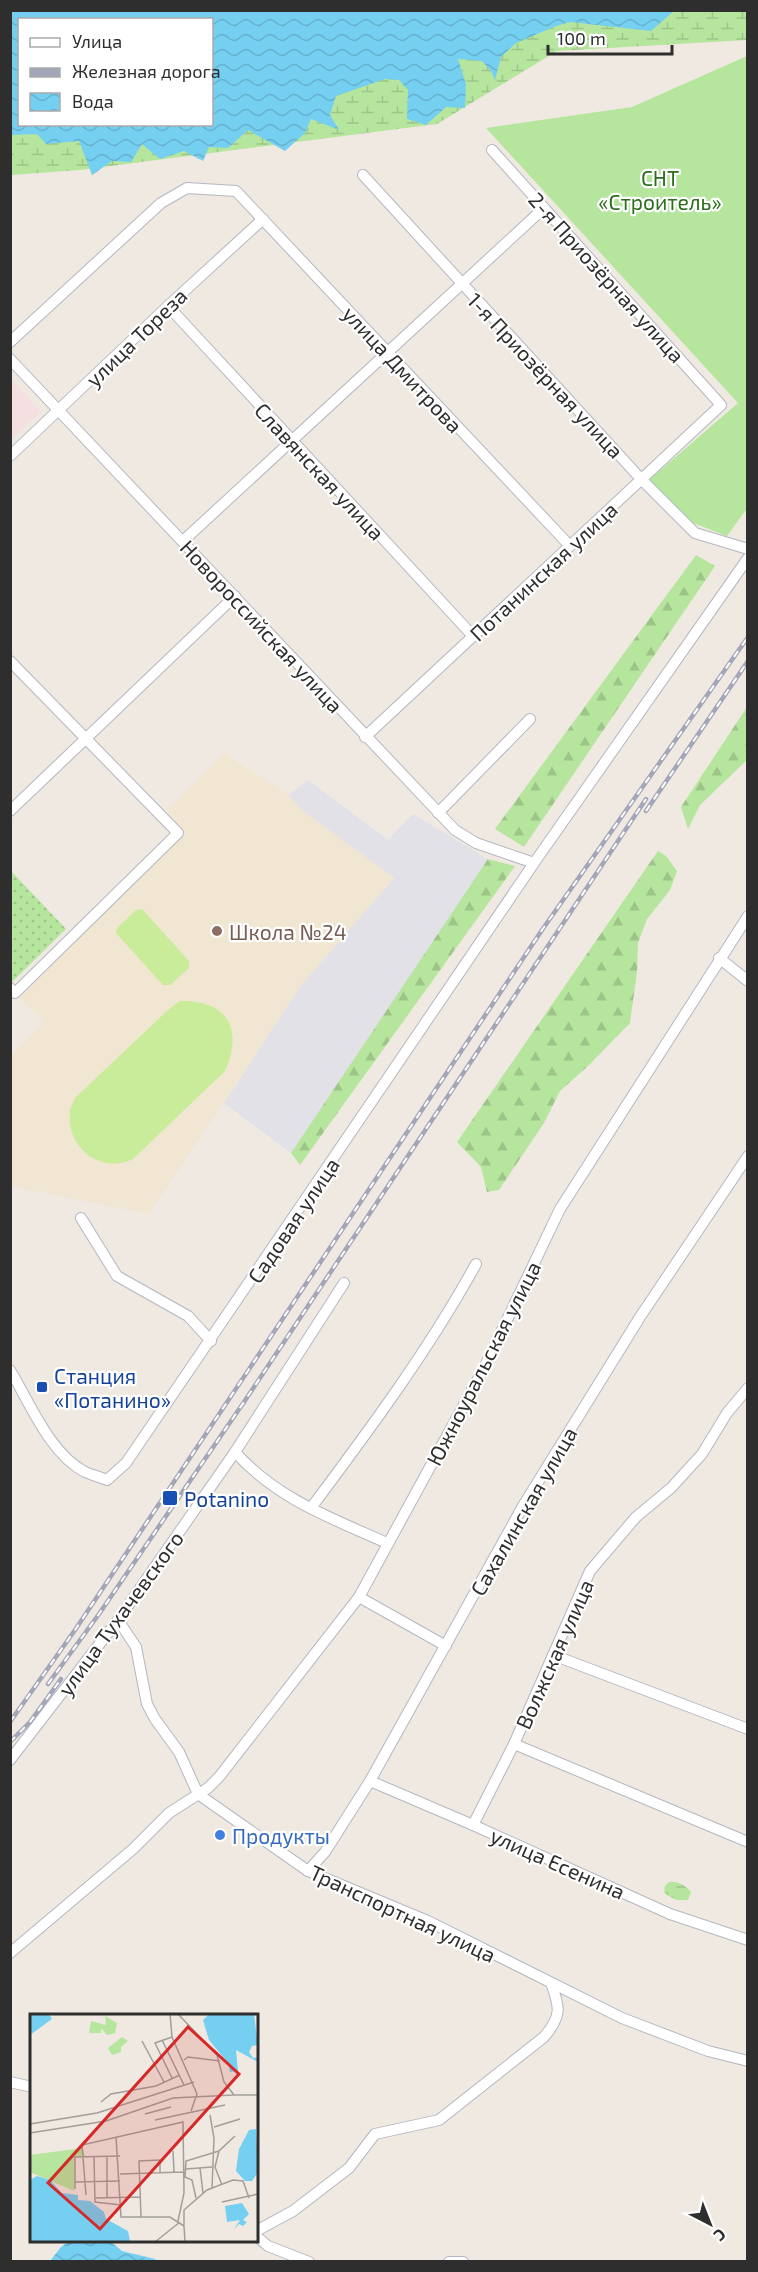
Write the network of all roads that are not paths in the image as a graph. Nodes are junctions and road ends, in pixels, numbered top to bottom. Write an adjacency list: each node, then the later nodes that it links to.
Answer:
1 (492, 150): 3 (street, 2-я Приозёрная улица)
2 (363, 175): 5 (street, 1-я Приозёрная улица)
3 (544, 208): 5 (street); 10 (street, 2-я Приозёрная улица)
4 (263, 219): 6 (street, улица Тореза); 7 (street, улица Дмитрова); 8 (street, улица Дмитрова)
5 (462, 284): 8 (street); 14 (street, 1-я Приозёрная улица)
6 (168, 306): 11 (street, улица Тореза); 12 (street, Славянская улица)
7 (10, 342)
8 (387, 352): 12 (street); 16 (street, улица Дмитрова)
9 (10, 359): 11 (street, Новороссийская улица)
10 (721, 405): 14 (street, Потанинская улица)
11 (59, 411): 13 (street, улица Тореза); 15 (street, Новороссийская улица)
12 (292, 440): 15 (street); 20 (street, Славянская улица)
13 (10, 456)
14 (642, 479): 16 (street, Потанинская улица); 17 (street, 1-я Приозёрная улица)
15 (183, 541): 19 (street, Новороссийская улица)
16 (570, 546): 20 (street, Потанинская улица)
17 (747, 549)
18 (747, 558): 27 (street, Садовая улица)
19 (235, 596): 23 (street, Новороссийская улица); 24 (street)
20 (473, 636): 23 (street, Потанинская улица)
21 (10, 661): 24 (street)
22 (530, 719): 26 (street)
23 (365, 737): 26 (street, Новороссийская улица)
24 (86, 739): 25 (street); 31 (street)
25 (10, 811)
26 (438, 813): 27 (street, Новороссийская улица)
27 (534, 863): 36 (street, Садовая улица)
28 (747, 916): 29 (street, Южноуральская улица)
29 (719, 958): 30 (street); 41 (street, Южноуральская улица)
30 (747, 981)
31 (10, 988)
32 (747, 1156): 44 (street, Сахалинская улица)
33 (81, 1218): 36 (street)
34 (476, 1264): 40 (street)
35 (344, 1283): 39 (street, улица Тухачевского)
36 (211, 1341): 37 (street, Садовая улица)
37 (10, 1370)
38 (747, 1388): 45 (street, Волжская улица)
39 (235, 1452): 40 (street); 43 (street, улица Тухачевского)
40 (311, 1508): 41 (street)
41 (387, 1542): 42 (street, Южноуральская улица)
42 (360, 1597): 44 (street); 50 (street, Южноуральская улица)
43 (118, 1620): 48 (street, улица Тухачевского); 50 (street)
44 (446, 1646): 49 (street, Сахалинская улица)
45 (553, 1655): 46 (street); 47 (street, Волжская улица)
46 (747, 1729)
47 (514, 1744): 51 (street, Волжская улица); 52 (street)
48 (10, 1760)
49 (370, 1781): 51 (street, улица Есенина); 53 (street, Сахалинская улица)
50 (198, 1794): 53 (street, Транспортная улица); 55 (street)
51 (473, 1825): 54 (street, улица Есенина)
52 (747, 1842)
53 (308, 1871): 56 (street, Транспортная улица)
54 (747, 1940)
55 (10, 1953)
56 (551, 1983): 57 (street, Транспортная улица); 60 (street)
57 (747, 2061)
58 (10, 2082): 59 (street)
59 (30, 2087)
60 (258, 2233)
61 (258, 2236): 62 (street)
62 (309, 2262)
63 (449, 2262): 64 (street)
64 (463, 2262)

